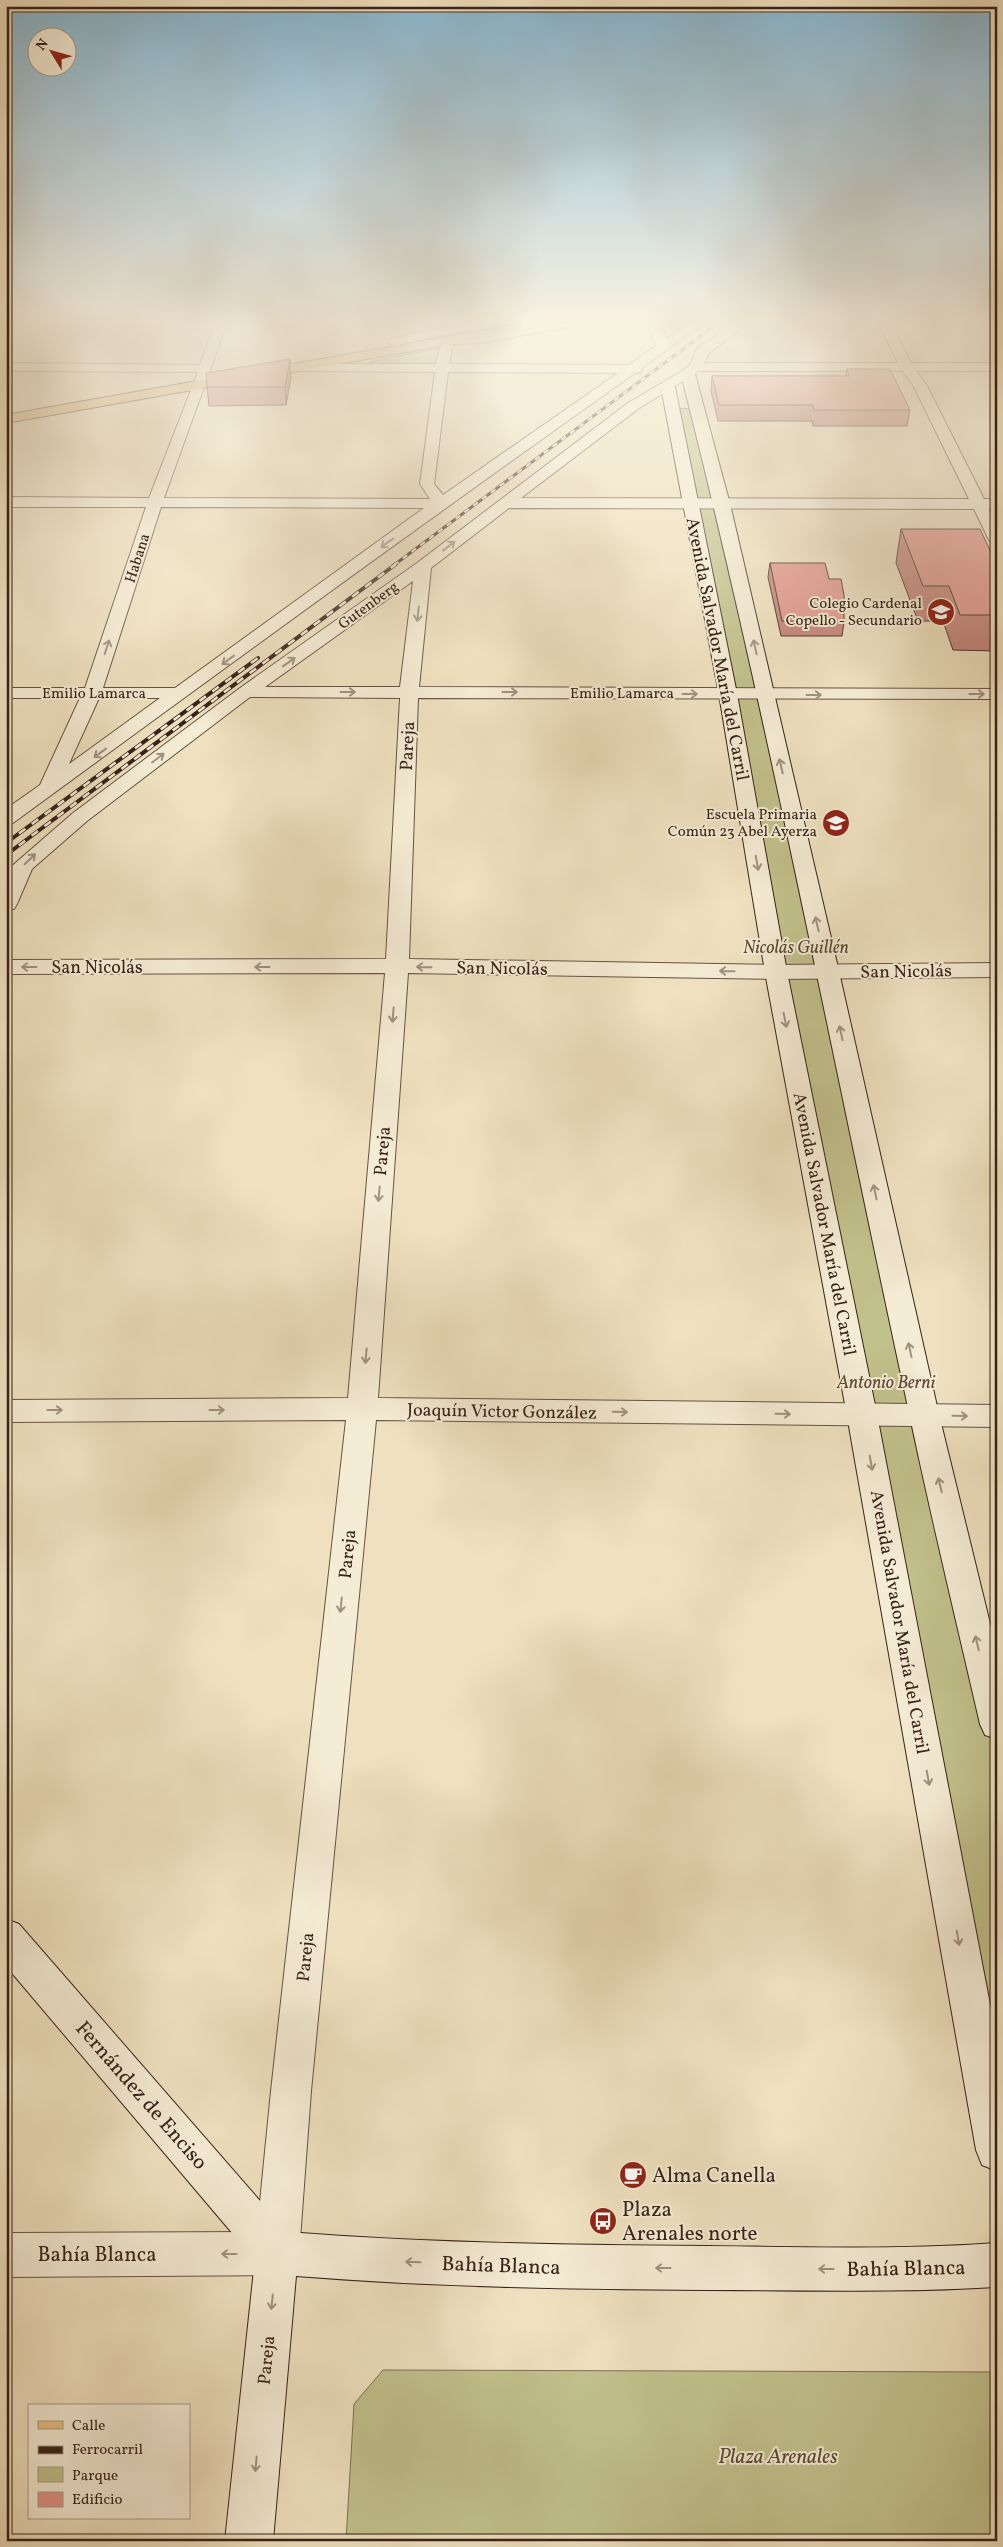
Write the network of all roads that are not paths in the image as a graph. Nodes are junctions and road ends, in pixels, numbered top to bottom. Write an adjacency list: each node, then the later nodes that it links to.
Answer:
1 (178, 442): 9 (street, Habana)
2 (432, 442): 12 (street)
3 (531, 442): 12 (street)
4 (586, 442): 10 (street, Gutenberg)
5 (679, 442): 11 (street, Avenida Salvador María del Carril)
6 (708, 442): 13 (street, Avenida Salvador María del Carril)
7 (948, 442): 14 (street)
8 (6, 502): 9 (street)
9 (155, 502): 12 (street); 21 (street, Habana, one-way to 9)
10 (507, 503): 11 (street); 17 (street, Gutenberg, one-way to 10)
11 (690, 503): 13 (street); 23 (street, Avenida Salvador María del Carril)
12 (441, 504): 22 (street, one-way to 22)
13 (722, 504): 14 (street); 25 (street, Avenida Salvador María del Carril, one-way to 13)
14 (980, 504): 15 (street); 16 (street)
15 (997, 504)
16 (997, 540)
17 (423, 566): 18 (street, Gutenberg, one-way to 17); 19 (street, Pareja, one-way to 19)
18 (246, 692): 19 (street, Emilio Lamarca, one-way to 19); 28 (street, Gutenberg, one-way to 18)
19 (409, 692): 23 (street, Emilio Lamarca, one-way to 23); 29 (street, Pareja)
20 (6, 693): 21 (street, Emilio Lamarca)
21 (92, 693): 22 (street, Emilio Lamarca); 26 (street, Habana)
22 (182, 693): 26 (street, one-way to 26)
23 (728, 694): 25 (street, Emilio Lamarca); 32 (street, Avenida Salvador María del Carril, one-way to 32)
24 (997, 694): 25 (street, Emilio Lamarca, one-way to 24)
25 (765, 695): 33 (street, Avenida Salvador María del Carril, one-way to 25)
26 (48, 791): 27 (street)
27 (6, 819)
28 (7, 902)
29 (397, 966): 30 (street, San Nicolás, one-way to 30); 32 (street, San Nicolás, one-way to 29); 34 (street, Pareja, one-way to 34)
30 (6, 967)
31 (997, 970): 33 (street, San Nicolás)
32 (776, 972): 33 (street, San Nicolás); 36 (street, Avenida Salvador María del Carril, one-way to 36)
33 (828, 972): 37 (street, Avenida Salvador María del Carril, one-way to 33)
34 (362, 1409): 35 (street, Joaquín Victor González, one-way to 34); 36 (street, Joaquín Victor González, one-way to 36); 42 (street, Pareja, one-way to 42)
35 (6, 1411)
36 (862, 1415): 37 (street, Joaquín Victor González); 41 (street, Avenida Salvador María del Carril, one-way to 41)
37 (924, 1415): 38 (street, Joaquín Victor González, one-way to 38); 39 (street, Avenida Salvador María del Carril, one-way to 37)
38 (997, 1416)
39 (997, 1724)
40 (6, 1937): 42 (street, Fernández de Enciso)
41 (997, 2150)
42 (277, 2254): 43 (street, Bahía Blanca, one-way to 43); 44 (street, Bahía Blanca, one-way to 42); 45 (street, Pareja, one-way to 45)
43 (6, 2255)
44 (997, 2265)
45 (249, 2541)

